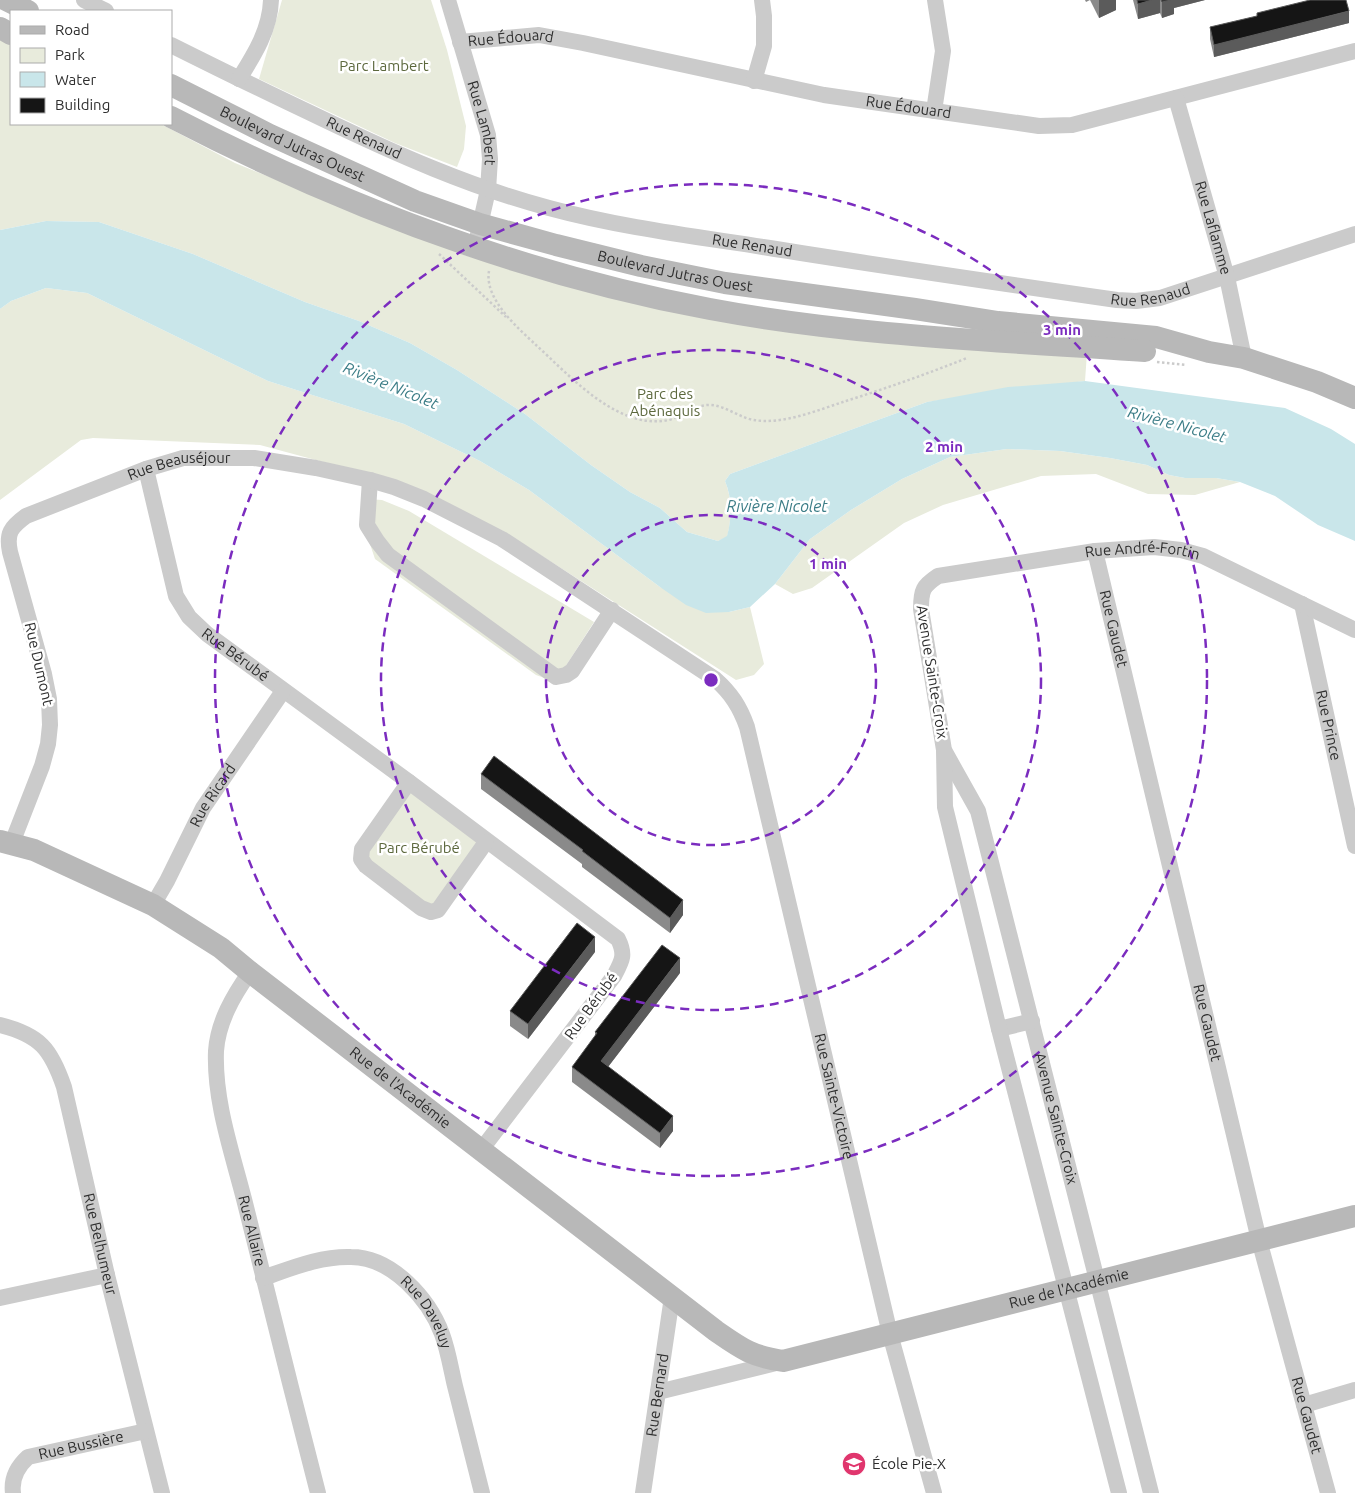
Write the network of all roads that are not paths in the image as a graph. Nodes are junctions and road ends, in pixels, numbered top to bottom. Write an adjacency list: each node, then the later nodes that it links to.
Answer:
1 (6, 0): 7 (main road)
2 (84, 0): 8 (street)
3 (270, 0): 12 (street)
4 (448, 0): 9 (street, Rue Lambert)
5 (762, 0): 13 (street)
6 (935, 0): 16 (street)
7 (26, 10)
8 (104, 10)
9 (460, 42): 13 (street, Rue Édouard); 18 (street, Rue Lambert)
10 (172, 46): 12 (street, Rue Renaud)
11 (1355, 52): 15 (street, Rue Édouard)
12 (239, 79): 18 (street, Rue Renaud)
13 (754, 81): 16 (street, Rue Édouard)
14 (172, 86): 19 (main road, Boulevard Jutras Ouest)
15 (1176, 98): 16 (street, Rue Édouard); 22 (street, Rue Laflamme)
16 (934, 111)
17 (172, 117): 21 (main road, Boulevard Jutras Ouest)
18 (488, 190): 19 (street, Rue Lambert); 22 (street, Rue Renaud)
19 (480, 224): 21 (street, Rue Lambert); 23 (main road, Boulevard Jutras Ouest)
20 (1355, 234): 22 (street, Rue Renaud)
21 (474, 248): 23 (main road, Boulevard Jutras Ouest)
22 (1227, 277): 24 (street, Rue Laflamme)
23 (1209, 352): 24 (main road, Boulevard Jutras Ouest)
24 (1244, 358): 25 (main road, Boulevard Jutras Ouest)
25 (1355, 398)
26 (146, 469): 27 (street, Rue Beauséjour); 28 (street, Rue Beauséjour); 34 (street, Rue Bérubé)
27 (370, 480): 32 (street, Rue Beauséjour); 32 (street)
28 (8, 541): 38 (street, Rue Dumont)
29 (1095, 551): 30 (street, Rue André-Fortin); 31 (street, Rue André-Fortin); 48 (street, Rue Gaudet)
30 (921, 593): 36 (street, Avenue Sainte-Croix)
31 (1302, 604): 33 (street, Rue André-Fortin); 40 (street, Rue Prince)
32 (612, 610): 35 (street, Rue Beauséjour)
33 (1355, 630)
34 (283, 691): 37 (street, Rue Bérubé); 41 (street, Rue Ricard)
35 (735, 700): 55 (street, Rue Sainte-Victoire)
36 (944, 750): 43 (street, Avenue Sainte-Croix); 45 (street, Avenue Sainte-Croix)
37 (409, 782): 39 (street, Rue Bérubé); 39 (street)
38 (6, 842): 41 (main road, Rue de l'Académie)
39 (486, 842): 46 (street, Rue Bérubé)
40 (1355, 846)
41 (153, 905): 42 (main road, Rue de l'Académie)
42 (250, 972): 46 (main road, Rue de l'Académie); 50 (street, Rue Allaire)
43 (1032, 1021): 45 (street); 51 (street, Avenue Sainte-Croix)
44 (0, 1025): 49 (street, Rue Belhumeur)
45 (999, 1029): 52 (street, Avenue Sainte-Croix)
46 (481, 1150): 53 (main road, Rue de l'Académie)
47 (1355, 1216): 48 (main road, Rue de l'Académie)
48 (1259, 1240): 51 (main road, Rue de l'Académie); 59 (street, Rue Gaudet)
49 (107, 1275): 54 (street); 60 (street, Rue Belhumeur)
50 (263, 1278): 63 (street, Rue Allaire); 64 (street, Rue Daveluy)
51 (1097, 1281): 52 (main road, Rue de l'Académie); 68 (street, Avenue Sainte-Croix)
52 (1066, 1289): 55 (main road, Rue de l'Académie); 67 (street, Avenue Sainte-Croix)
53 (672, 1296): 56 (main road, Rue de l'Académie); 58 (street, Rue Bernard)
54 (0, 1298)
55 (890, 1334): 56 (main road, Rue de l'Académie); 66 (street, Rue Sainte-Victoire)
56 (783, 1361): 58 (street, Rue de l'Académie)
57 (1355, 1390): 59 (street)
58 (658, 1392): 65 (street, Rue Bernard)
59 (1304, 1405): 69 (street, Rue Gaudet)
60 (146, 1431): 61 (street, Rue Bussière); 62 (street, Rue Belhumeur)
61 (12, 1493)
62 (162, 1493)
63 (318, 1493)
64 (482, 1493)
65 (644, 1493)
66 (934, 1493)
67 (1119, 1493)
68 (1151, 1493)
69 (1328, 1493)

